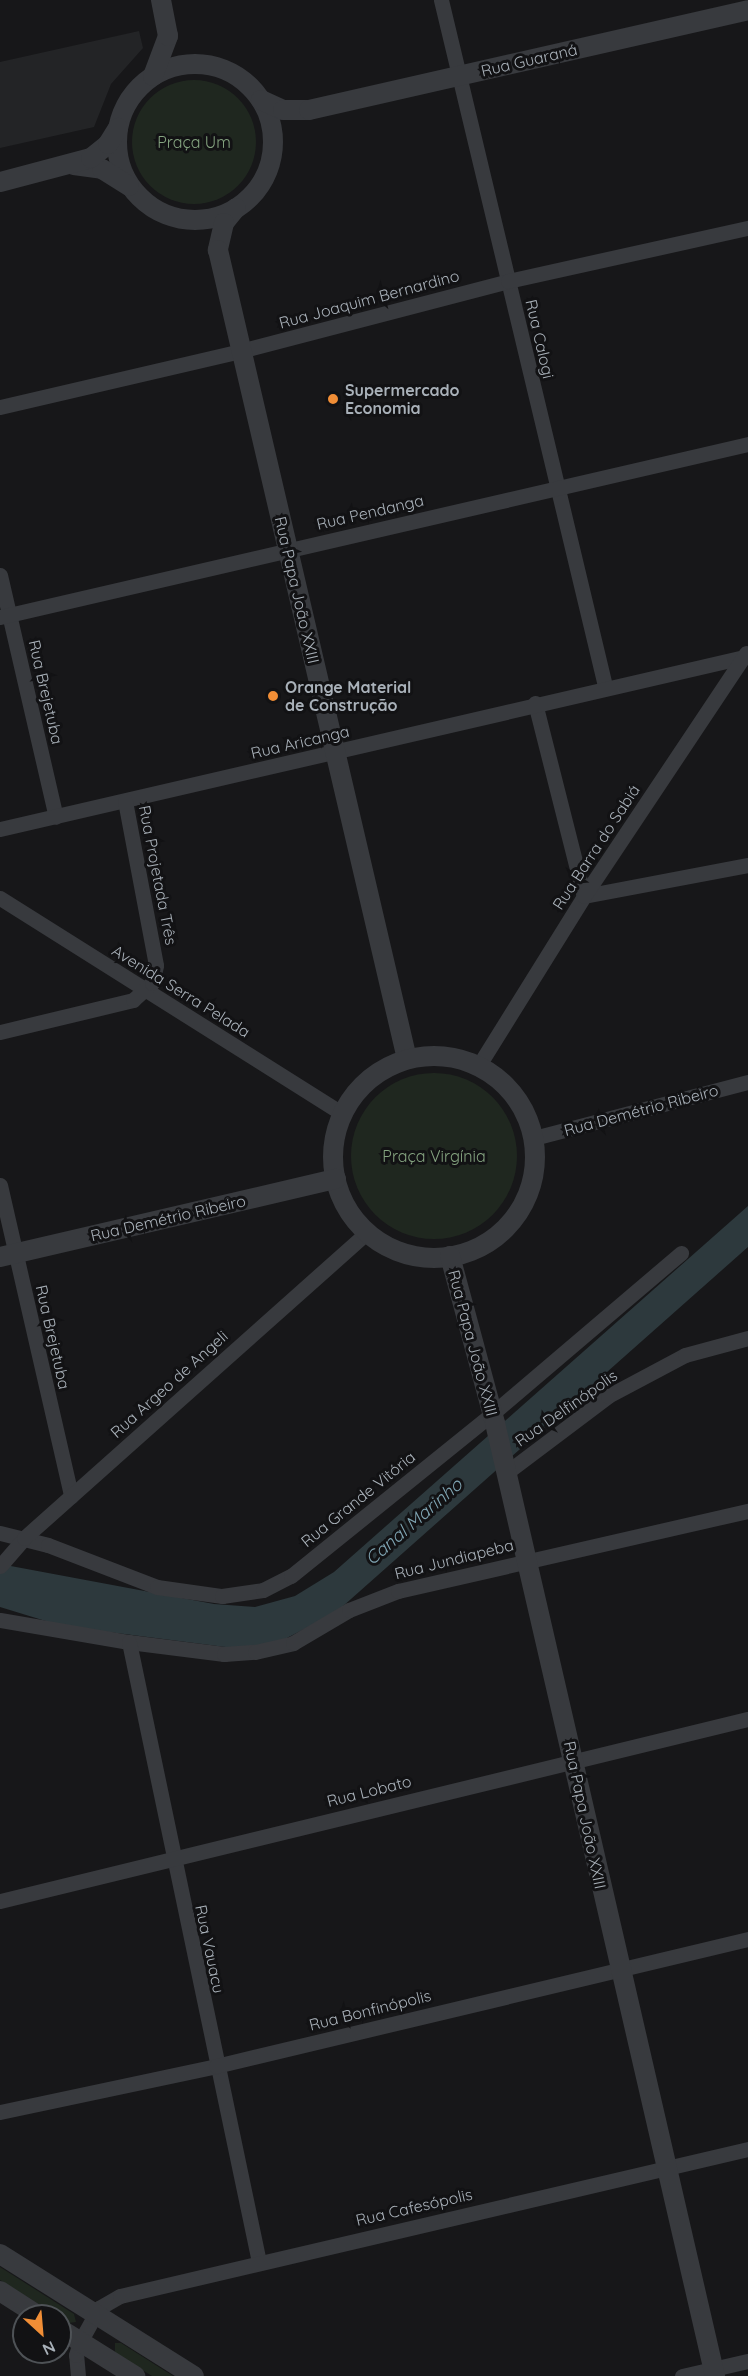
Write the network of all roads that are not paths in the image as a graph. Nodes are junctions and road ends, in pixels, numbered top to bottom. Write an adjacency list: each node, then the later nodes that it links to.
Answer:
1 (161, 0): 4 (street)
2 (441, 0): 7 (street, Rua Calogi)
3 (748, 10): 7 (street, Rua Guaraná)
4 (167, 28): 5 (street); 6 (street)
5 (204, 65): 6 (street); 8 (street)
6 (153, 76): 10 (street)
7 (459, 76): 9 (street, Rua Guaraná); 19 (street, Rua Calogi)
8 (261, 100): 9 (street, Rua Guaraná); 11 (street)
9 (309, 110): 11 (street, Rua Guaraná)
10 (119, 125): 12 (street); 14 (street)
11 (273, 142): 15 (street)
12 (72, 165): 13 (street); 14 (street)
13 (0, 182)
14 (134, 190): 16 (street)
15 (236, 208): 16 (street); 18 (street, Rua Papa João XXIII)
16 (186, 219): 18 (street, Rua Papa João XXIII)
17 (748, 228): 19 (street, Rua Joaquim Bernardino)
18 (221, 261): 20 (street, Rua Papa João XXIII)
19 (508, 281): 20 (street, Rua Joaquim Bernardino); 23 (street, Rua Calogi)
20 (240, 351): 21 (street, Rua Joaquim Bernardino); 24 (street, Rua Papa João XXIII)
21 (0, 407)
22 (748, 444): 23 (street, Rua Pendanga)
23 (558, 488): 24 (street, Rua Pendanga); 28 (street, Rua Calogi)
24 (287, 550): 26 (street, Rua Pendanga); 30 (street, Rua Papa João XXIII)
25 (0, 575): 26 (street, Rua Brejetuba)
26 (5, 616): 32 (street, Rua Brejetuba)
27 (747, 654): 28 (street, Rua Aricanga); 35 (street, Rua Barra do Sabiá)
28 (605, 686): 29 (street, Rua Aricanga)
29 (535, 703): 30 (street, Rua Aricanga); 35 (street)
30 (335, 752): 31 (street, Rua Aricanga); 39 (street, Rua Papa João XXIII)
31 (126, 801): 32 (street, Rua Aricanga); 37 (street, Rua Projetada Três)
32 (56, 817): 33 (street, Rua Aricanga)
33 (0, 829)
34 (748, 865): 35 (street)
35 (584, 896): 40 (street, Rua Barra do Sabiá)
36 (0, 898): 37 (street, Avenida Serra Pelada)
37 (146, 990): 38 (street); 42 (street, Avenida Serra Pelada)
38 (0, 1032)
39 (407, 1059): 40 (street); 42 (street)
40 (478, 1065): 43 (street)
41 (748, 1082): 43 (street, Rua Demétrio Ribeiro)
42 (343, 1114): 44 (street)
43 (534, 1138): 49 (street)
44 (336, 1179): 46 (street); 48 (street, Rua Demétrio Ribeiro)
45 (0, 1185): 48 (street, Rua Brejetuba)
46 (367, 1232): 49 (street); 53 (street, Rua Argeo de Angeli)
47 (681, 1253): 51 (street, Rua Grande Vitória)
48 (8, 1255): 53 (street, Rua Brejetuba)
49 (450, 1256): 51 (street, Rua Papa João XXIII)
50 (748, 1338): 52 (street, Rua Delfinópolis)
51 (494, 1418): 52 (street, Rua Papa João XXIII); 56 (street, Rua Grande Vitória)
52 (505, 1469): 58 (street, Rua Papa João XXIII)
53 (71, 1496): 56 (street, Rua Argeo de Angeli)
54 (748, 1511): 58 (street, Rua Jundiapeba)
55 (0, 1533): 56 (street, Rua Grande Vitória)
56 (24, 1538): 57 (street, Rua Argeo de Angeli)
57 (4, 1560)
58 (526, 1560): 60 (street, Rua Jundiapeba); 62 (street, Rua Papa João XXIII)
59 (0, 1620): 60 (street, Rua Jundiapeba)
60 (129, 1642): 63 (street, Rua Vauacu)
61 (748, 1719): 62 (street, Rua Lobato)
62 (574, 1760): 63 (street, Rua Lobato); 66 (street, Rua Papa João XXIII)
63 (173, 1857): 64 (street, Rua Lobato); 67 (street, Rua Vauacu)
64 (0, 1901)
65 (748, 1939): 66 (street, Rua Bonfinópolis)
66 (619, 1969): 67 (street, Rua Bonfinópolis); 70 (street, Rua Papa João XXIII)
67 (216, 2066): 68 (street, Rua Bonfinópolis); 72 (street, Rua Vauacu)
68 (0, 2112)
69 (748, 2149): 70 (street, Rua Cafesópolis)
70 (668, 2165): 72 (street, Rua Cafesópolis); 79 (street, Rua Papa João XXIII)
71 (0, 2254): 75 (street)
72 (259, 2262): 75 (street, Rua Cafesópolis)
73 (0, 2291): 74 (street)
74 (20, 2304)
75 (95, 2314): 77 (street); 82 (street)
76 (72, 2337): 77 (street)
77 (80, 2342): 80 (street); 81 (street)
78 (748, 2361): 79 (street)
79 (714, 2372): 83 (street)
80 (78, 2376)
81 (135, 2376)
82 (194, 2376)
83 (682, 2376)

